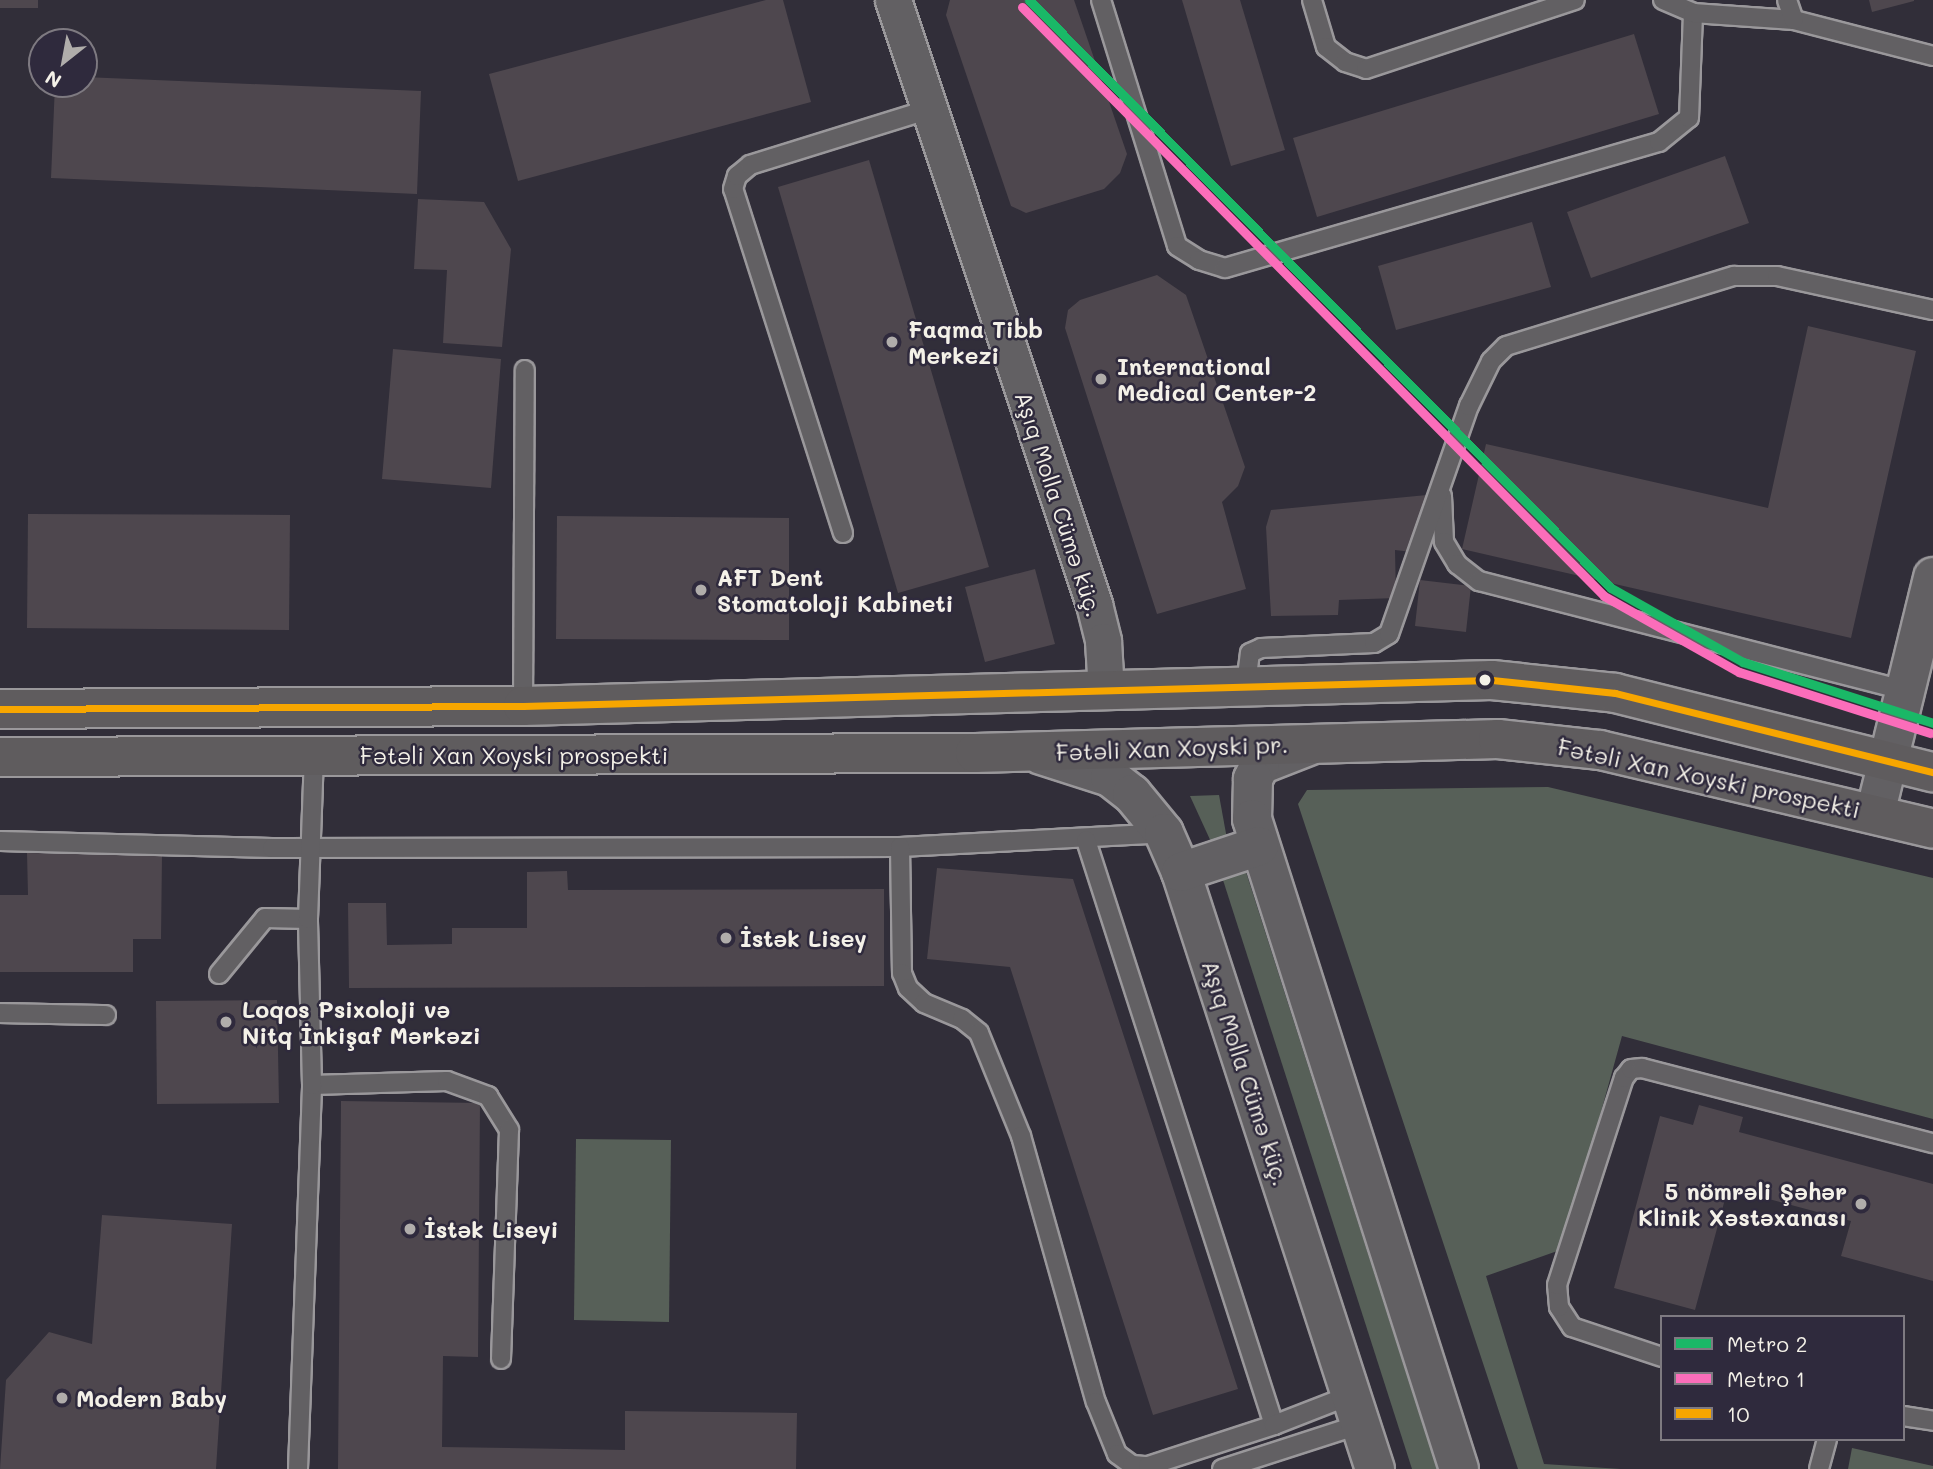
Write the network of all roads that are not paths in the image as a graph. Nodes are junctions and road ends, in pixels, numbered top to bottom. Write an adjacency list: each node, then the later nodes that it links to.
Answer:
1 (893, 0): 10 (street, Aşıq Molla Cümə küç.)
2 (1101, 0): 7 (lane)
3 (1312, 0): 4 (lane)
4 (1575, 0)
5 (1663, 0): 7 (lane)
6 (1787, 0): 8 (lane)
7 (1693, 13): 8 (lane)
8 (1794, 20): 9 (lane)
9 (1933, 56)
10 (927, 110): 14 (lane); 18 (street, Aşıq Molla Cümə küç.)
11 (1933, 310): 13 (lane)
12 (525, 370): 19 (lane)
13 (1441, 483): 16 (lane); 17 (lane)
14 (843, 533)
15 (1933, 576): 17 (main road)
16 (1246, 685): 18 (main road); 25 (main road)
17 (1905, 690): 25 (main road)
18 (1106, 691): 19 (main road)
19 (523, 706): 20 (main road)
20 (0, 709)
21 (1315, 744): 22 (main road, Fətəli Xan Xoyski pr.); 27 (main road, Fətəli Xan Xoyski prospekti); 32 (main road)
22 (1028, 752): 23 (main road, Fətəli Xan Xoyski prospekti); 29 (main road, Aşıq Molla Cümə küç.)
23 (314, 755): 24 (main road, Fətəli Xan Xoyski prospekti); 34 (lane)
24 (0, 757)
25 (1888, 761): 26 (main road); 27 (main road)
26 (1933, 772)
27 (1875, 814): 28 (main road, Fətəli Xan Xoyski prospekti)
28 (1933, 829)
29 (1164, 833): 30 (lane); 35 (main road, Aşıq Molla Cümə küç.)
30 (1086, 840): 33 (lane); 47 (lane)
31 (0, 841): 34 (lane)
32 (1259, 846): 35 (main road); 52 (main road)
33 (900, 847): 34 (lane); 47 (lane)
34 (310, 848): 36 (lane)
35 (1181, 872): 44 (main road, Aşıq Molla Cümə küç.)
36 (308, 919): 37 (lane); 40 (lane)
37 (219, 974)
38 (0, 1013): 39 (lane)
39 (106, 1015)
40 (312, 1085): 43 (lane); 49 (lane)
41 (1933, 1143): 42 (lane)
42 (1660, 1356)
43 (501, 1359)
44 (1356, 1410): 47 (lane); 50 (lane); 51 (main road, Aşıq Molla Cümə küç.)
45 (1905, 1416): 46 (lane)
46 (1933, 1421)
47 (1274, 1425)
48 (1826, 1441): 53 (lane)
49 (298, 1469)
50 (1222, 1469)
51 (1375, 1469)
52 (1459, 1469)
53 (1819, 1469)

